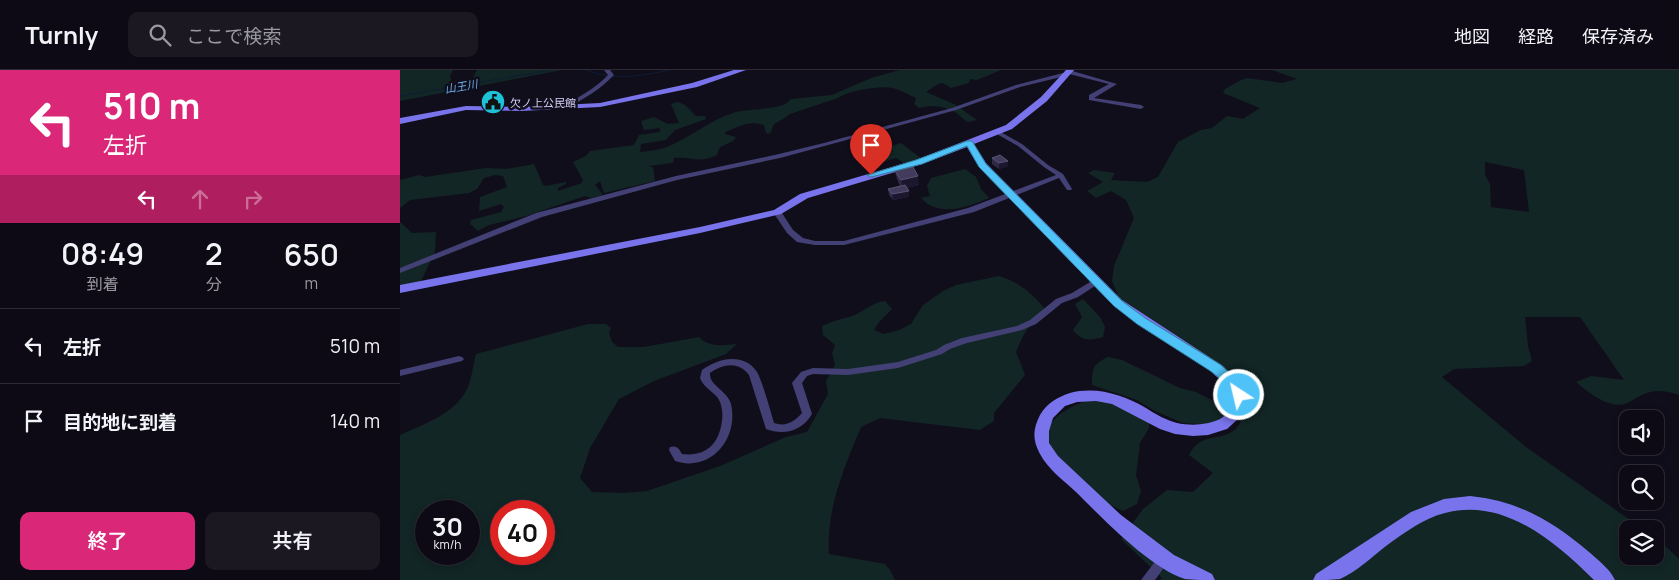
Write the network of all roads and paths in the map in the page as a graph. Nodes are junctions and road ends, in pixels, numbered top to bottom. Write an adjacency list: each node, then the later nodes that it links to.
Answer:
1 (742, 70): 5 (street)
2 (1069, 72): 4 (street); 7 (street); 13 (street)
3 (608, 75): 5 (street)
4 (1141, 107)
5 (564, 108): 6 (street)
6 (400, 121)
7 (997, 132): 8 (street); 9 (street)
8 (970, 143): 11 (street); 12 (street)
9 (1061, 175): 10 (street); 11 (street)
10 (1069, 189)
11 (1010, 195): 12 (street); 14 (street)
12 (777, 212): 15 (street)
13 (400, 271)
14 (1095, 282): 18 (street); 19 (street)
15 (400, 289)
16 (459, 359): 17 (street)
17 (400, 373)
18 (674, 450)
19 (1164, 559): 20 (street); 21 (street)
20 (1146, 580)
21 (1206, 580)
22 (1322, 580): 23 (street)
23 (1606, 580)

